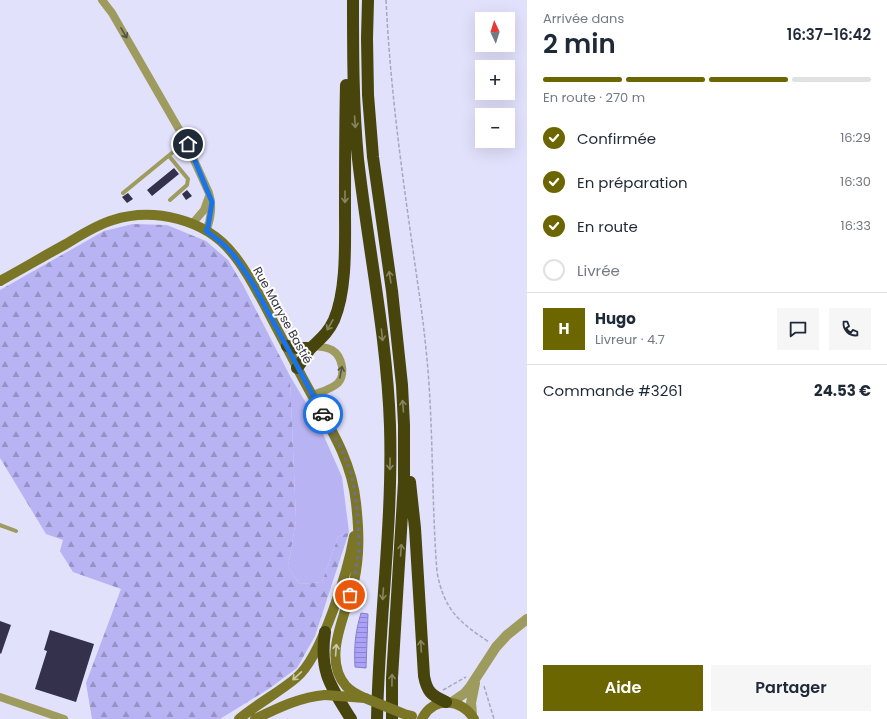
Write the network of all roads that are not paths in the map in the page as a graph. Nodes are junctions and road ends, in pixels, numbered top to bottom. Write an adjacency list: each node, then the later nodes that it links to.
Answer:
1 (102, 0): 5 (street, one-way to 5)
2 (353, 0): 4 (highway)
3 (368, 0): 17 (highway, one-way to 3)
4 (353, 13): 14 (highway, one-way to 14); 33 (highway, one-way to 33)
5 (186, 141): 6 (lane); 8 (street)
6 (169, 156): 7 (lane); 9 (lane)
7 (123, 193)
8 (209, 193): 10 (street); 11 (street)
9 (170, 200)
10 (192, 224): 11 (main road, Rue Maryse Bastié); 12 (main road, Rue Maryse Bastié)
11 (206, 231): 13 (main road, Rue Maryse Bastié)
12 (0, 281)
13 (286, 346): 14 (highway); 15 (main road, Rue Maryse Bastié)
14 (312, 347): 15 (highway); 16 (street, one-way to 14)
15 (298, 368): 16 (main road, Rue Maryse Bastié)
16 (313, 395): 18 (main road, Rue Maryse Bastié)
17 (404, 425): 26 (highway, one-way to 17); 34 (highway, one-way to 17)
18 (358, 519): 22 (main road, Rue Maryse Bastié); 25 (main road, Rue Maryse Bastié, one-way to 18)
19 (0, 525): 20 (lane)
20 (16, 531)
21 (527, 619): 23 (street)
22 (325, 632): 30 (main road, Rue Maryse Bastié, one-way to 30); 32 (highway)
23 (478, 675): 26 (street); 28 (street)
24 (0, 697): 29 (street)
25 (365, 698): 27 (main road, bridge); 31 (main road, bridge)
26 (449, 702): 27 (main road); 28 (main road)
27 (420, 716)
28 (473, 717)
29 (64, 719)
30 (239, 719)
31 (255, 719)
32 (351, 719)
33 (377, 719)
34 (392, 719)

